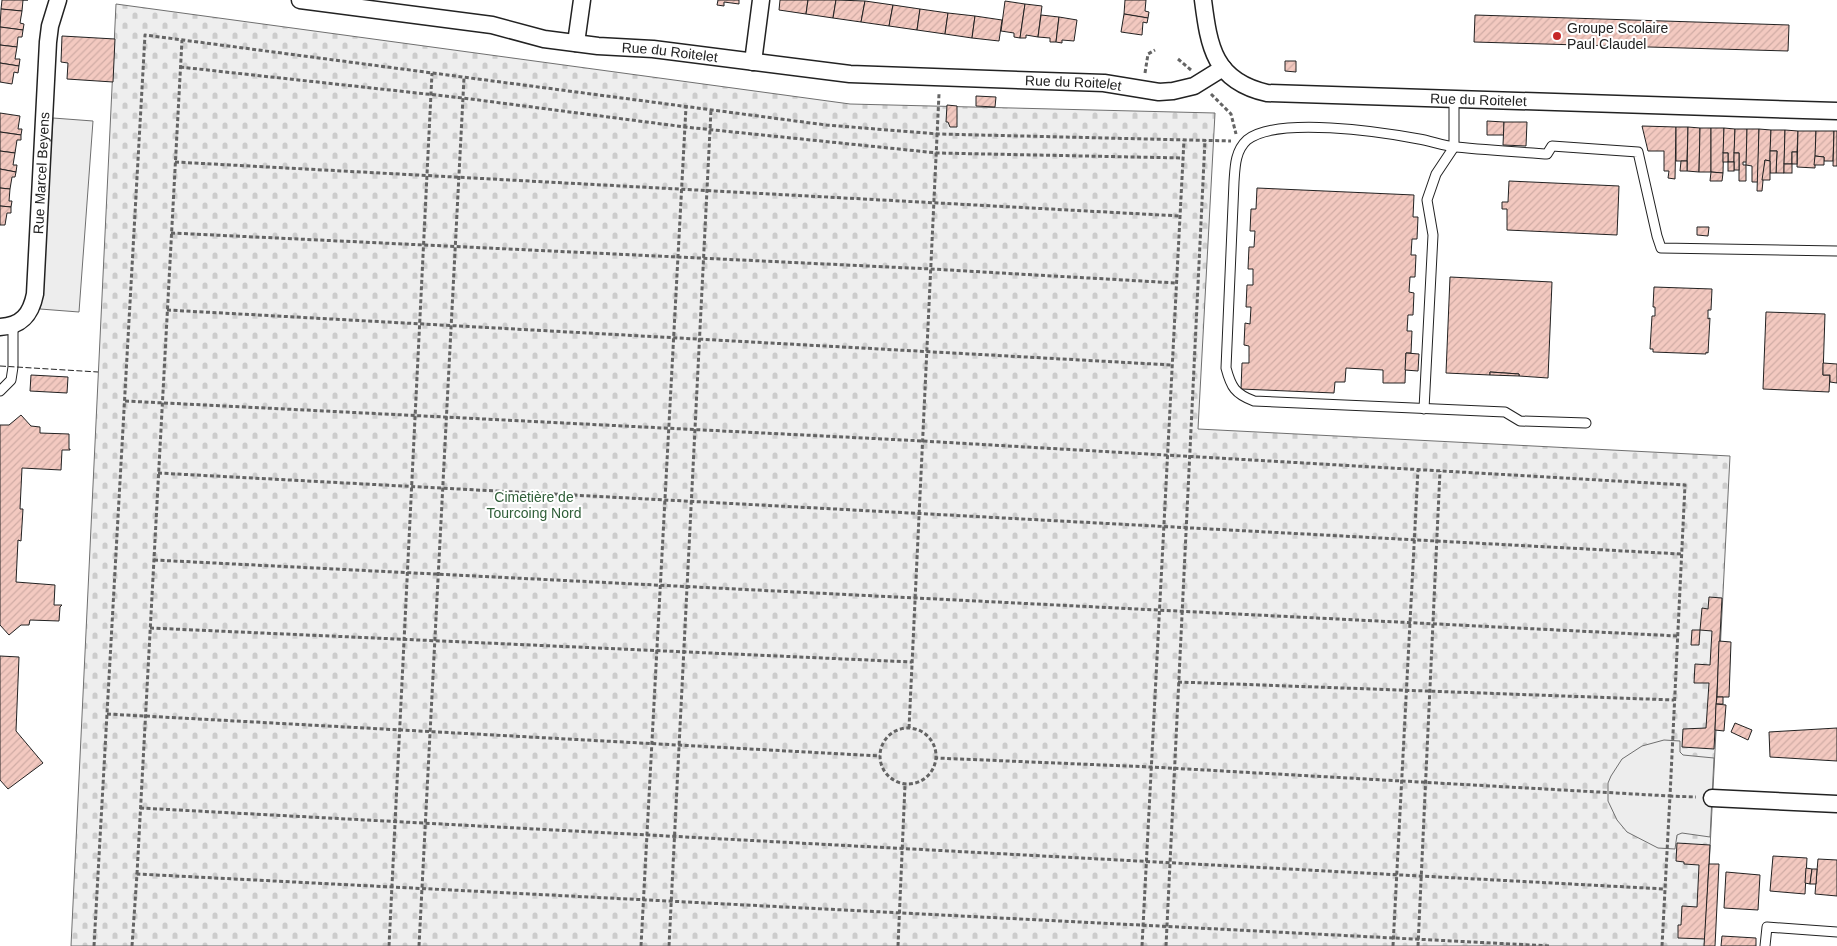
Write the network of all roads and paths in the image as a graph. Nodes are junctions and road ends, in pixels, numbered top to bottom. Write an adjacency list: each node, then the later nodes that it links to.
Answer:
1 (58, 0): 50 (street, Rue Marcel Beyens)
2 (300, 0): 7 (street, Rue du Roitelet)
3 (582, 0): 7 (street)
4 (761, 0): 10 (street)
5 (1203, 0): 12 (street)
6 (182, 40): 11 (path); 13 (path); 56 (path)
7 (576, 43): 10 (street, Rue du Roitelet)
8 (1155, 50): 16 (path)
9 (1178, 59): 17 (path)
10 (753, 62): 15 (street, Rue du Roitelet)
11 (180, 67): 18 (path); 32 (path)
12 (1222, 68): 17 (street, Rue du Roitelet); 20 (street, Rue du Roitelet)
13 (432, 73): 14 (path); 18 (path)
14 (464, 78): 19 (path); 21 (path)
15 (940, 78): 17 (street, Rue du Roitelet); 26 (path)
16 (1144, 78)
17 (1203, 81): 28 (path)
18 (432, 95): 19 (path); 33 (path)
19 (463, 98): 24 (path); 34 (path)
20 (1454, 100): 23 (street, Rue du Roitelet); 29 (lane)
21 (686, 107): 22 (path); 24 (path)
22 (712, 110): 25 (path); 26 (path)
23 (1837, 111)
24 (685, 127): 25 (path); 35 (path)
25 (710, 130): 30 (path); 36 (path)
26 (938, 134): 27 (path); 30 (path)
27 (1184, 140): 28 (path); 31 (path)
28 (1205, 140): 66 (path)
29 (1454, 147): 42 (lane); 58 (lane); 58 (lane)
30 (937, 153): 31 (path); 37 (path)
31 (1183, 158): 38 (path)
32 (175, 162): 33 (path); 39 (path)
33 (426, 176): 34 (path); 40 (path)
34 (459, 177): 35 (path); 41 (path)
35 (682, 189): 36 (path); 43 (path)
36 (708, 191): 37 (path); 44 (path)
37 (934, 203): 38 (path); 45 (path)
38 (1180, 216): 46 (path)
39 (171, 232): 40 (path); 47 (path)
40 (423, 245): 41 (path); 48 (path)
41 (455, 246): 43 (path); 49 (path)
42 (1837, 251)
43 (678, 257): 44 (path); 51 (path)
44 (704, 258): 45 (path); 52 (path)
45 (931, 269): 46 (path); 53 (path)
46 (1176, 283): 54 (path)
47 (167, 310): 48 (path); 57 (path)
48 (419, 324): 49 (path); 59 (path)
49 (451, 325): 51 (path); 60 (path)
50 (6, 326): 55 (lane)
51 (674, 338): 52 (path); 62 (path)
52 (700, 339): 53 (path); 63 (path)
53 (927, 352): 54 (path); 64 (path)
54 (1172, 365): 65 (path)
55 (0, 391)
56 (125, 401): 57 (path); 101 (path)
57 (162, 403): 59 (path); 69 (path)
58 (1424, 408): 61 (lane)
59 (415, 416): 60 (path); 70 (path)
60 (446, 417): 62 (path); 71 (path)
61 (1586, 423)
62 (669, 428): 63 (path); 72 (path)
63 (696, 430): 64 (path); 73 (path)
64 (923, 441): 65 (path); 74 (path)
65 (1167, 455): 66 (path); 75 (path)
66 (1189, 457): 67 (path); 76 (path)
67 (1418, 470): 68 (path); 77 (path)
68 (1440, 471): 78 (path); 79 (path)
69 (158, 473): 70 (path); 80 (path)
70 (412, 486): 71 (path); 81 (path)
71 (442, 488): 72 (path); 82 (path)
72 (665, 500): 73 (path); 83 (path)
73 (692, 501): 74 (path); 84 (path)
74 (919, 514): 75 (path); 85 (path)
75 (1164, 526): 76 (path); 86 (path)
76 (1186, 528): 77 (path); 87 (path)
77 (1414, 540): 78 (path); 88 (path)
78 (1437, 541): 79 (path); 89 (path)
79 (1682, 554): 91 (path)
80 (154, 560): 81 (path); 90 (path)
81 (407, 572): 82 (path); 92 (path)
82 (438, 574): 83 (path); 93 (path)
83 (660, 585): 84 (path); 94 (path)
84 (688, 586): 85 (path); 95 (path)
85 (915, 598): 86 (path); 96 (path)
86 (1159, 610): 87 (path); 110 (path)
87 (1182, 611): 88 (path); 97 (path)
88 (1410, 623): 89 (path); 98 (path)
89 (1433, 624): 91 (path); 99 (path)
90 (150, 628): 92 (path); 102 (path)
91 (1678, 636): 100 (path)
92 (404, 639): 93 (path); 104 (path)
93 (435, 640): 94 (path); 105 (path)
94 (657, 650): 95 (path); 106 (path)
95 (684, 652): 96 (path); 107 (path)
96 (912, 662): 103 (path)
97 (1178, 682): 98 (path); 111 (path)
98 (1406, 690): 99 (path); 112 (path)
99 (1430, 691): 100 (path); 113 (path)
100 (1674, 700): 115 (path)
101 (107, 714): 102 (path); 140 (path)
102 (145, 716): 104 (path); 118 (path)
103 (908, 728): 108 (path); 109 (path)
104 (400, 730): 105 (path); 119 (path)
105 (430, 731): 106 (path); 120 (path)
106 (652, 744): 107 (path); 121 (path)
107 (680, 745): 108 (path); 122 (path)
108 (880, 756): 114 (path)
109 (936, 758): 110 (path); 114 (path)
110 (1152, 767): 111 (path); 124 (path)
111 (1174, 768): 112 (path); 125 (path)
112 (1402, 781): 113 (path); 127 (path)
113 (1426, 782): 115 (path); 128 (path)
114 (905, 785): 123 (path)
115 (1670, 796): 116 (path); 131 (path)
116 (1712, 798): 117 (street)
117 (1837, 804)
118 (140, 808): 119 (path); 126 (path)
119 (395, 822): 120 (path); 129 (path)
120 (425, 823): 121 (path); 130 (path)
121 (647, 835): 122 (path); 132 (path)
122 (675, 836): 123 (path); 133 (path)
123 (902, 848): 124 (path); 134 (path)
124 (1147, 861): 125 (path); 135 (path)
125 (1170, 862): 127 (path); 136 (path)
126 (137, 874): 129 (path); 141 (path)
127 (1397, 874): 128 (path); 138 (path)
128 (1421, 876): 131 (path); 139 (path)
129 (392, 886): 130 (path); 142 (path)
130 (422, 888): 132 (path); 143 (path)
131 (1665, 889): 152 (path)
132 (644, 899): 133 (path); 144 (path)
133 (672, 901): 134 (path); 145 (path)
134 (899, 912): 135 (path); 146 (path)
135 (1143, 925): 136 (path); 147 (path)
136 (1167, 926): 138 (path); 148 (path)
137 (1837, 932): 153 (lane)
138 (1394, 938): 139 (path); 149 (path)
139 (1419, 939): 150 (path); 151 (path)
140 (94, 946)
141 (132, 946)
142 (389, 946)
143 (418, 946)
144 (641, 946)
145 (670, 946)
146 (898, 946)
147 (1142, 946)
148 (1166, 946)
149 (1393, 946)
150 (1418, 946)
151 (1551, 946)
152 (1662, 946)
153 (1765, 946)

